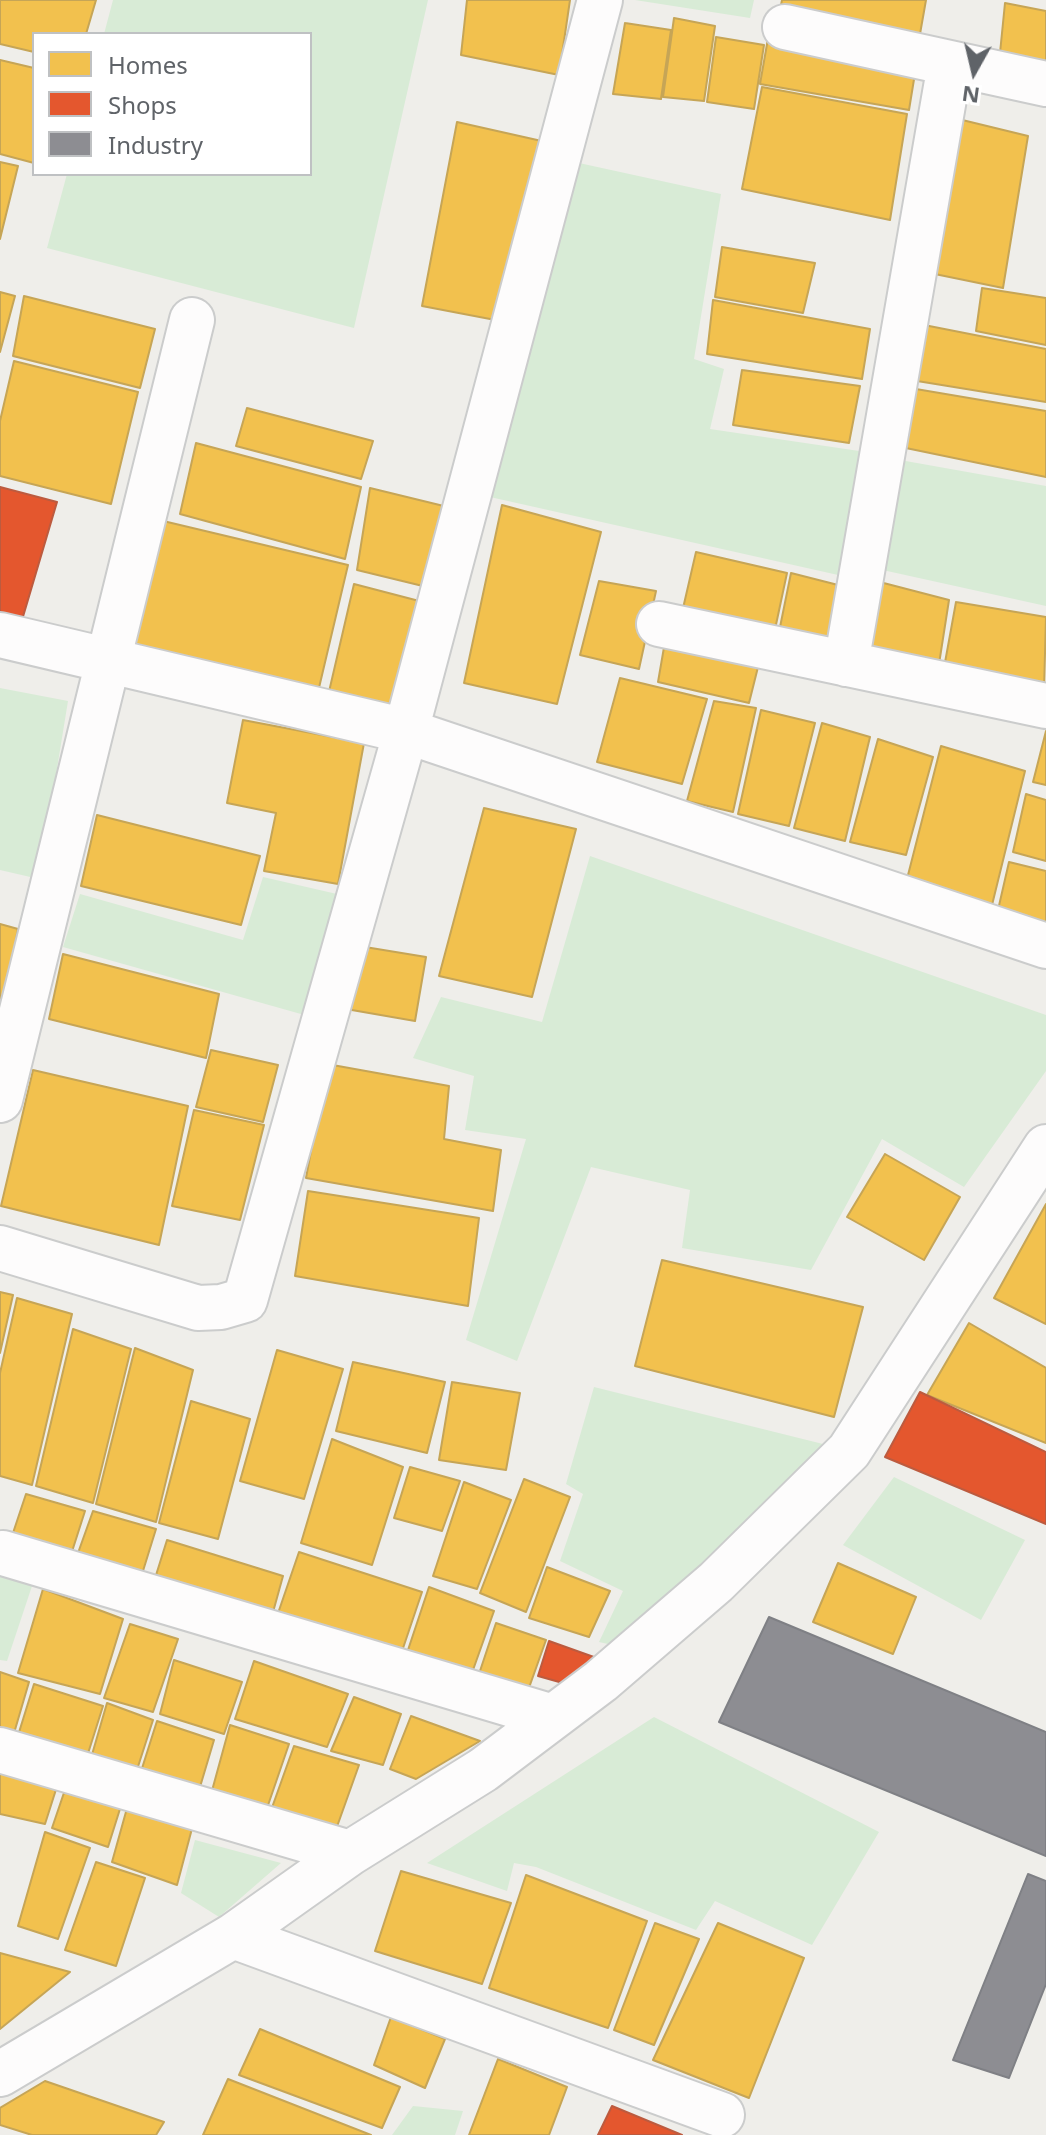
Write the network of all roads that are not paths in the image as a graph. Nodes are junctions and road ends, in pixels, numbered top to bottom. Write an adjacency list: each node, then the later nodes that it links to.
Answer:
1 (600, 0): 11 (street)
2 (785, 27): 3 (street)
3 (950, 64): 4 (street); 9 (street)
4 (1046, 84)
5 (192, 320): 8 (street)
6 (659, 624): 9 (street)
7 (0, 635): 8 (street)
8 (108, 660): 11 (street); 13 (street)
9 (846, 664): 10 (street)
10 (1046, 706)
11 (406, 731): 12 (street); 15 (street)
12 (1046, 946)
13 (0, 1100)
14 (1046, 1147): 17 (street)
15 (0, 1248)
16 (3, 1553): 17 (street)
17 (553, 1717): 19 (street)
18 (0, 1750): 19 (street)
19 (350, 1853): 20 (street)
20 (233, 1936): 21 (street); 22 (street)
21 (0, 2074)
22 (722, 2115)

